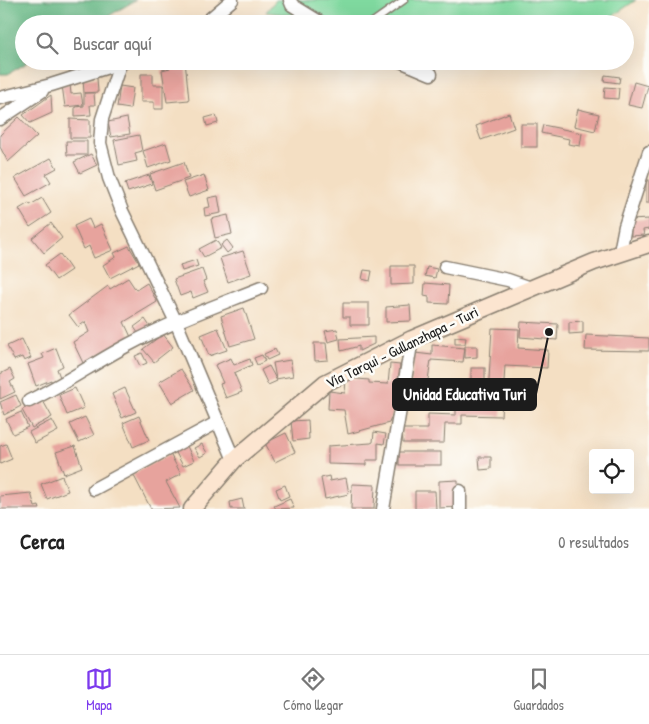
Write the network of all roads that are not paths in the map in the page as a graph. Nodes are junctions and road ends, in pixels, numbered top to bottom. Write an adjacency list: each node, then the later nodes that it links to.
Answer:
1 (232, 0): 4 (street)
2 (290, 0): 5 (street)
3 (404, 0): 6 (lane)
4 (214, 15)
5 (309, 15)
6 (383, 15)
7 (100, 70): 11 (street)
8 (120, 70): 20 (street)
9 (421, 70): 10 (street)
10 (431, 74)
11 (51, 85): 12 (street); 13 (street)
12 (0, 98)
13 (0, 119)
14 (649, 152): 16 (street)
15 (649, 244): 16 (main road, Vía Tarqui - Gullanzhapa - Turi)
16 (620, 252): 19 (main road, Vía Tarqui - Gullanzhapa - Turi)
17 (445, 267): 19 (street)
18 (261, 288): 20 (street)
19 (531, 288): 21 (main road, Vía Tarqui - Gullanzhapa - Turi)
20 (176, 322): 22 (street); 23 (street)
21 (412, 339): 24 (main road, Vía Tarqui - Gullanzhapa - Turi); 28 (street)
22 (29, 401)
23 (218, 422): 24 (street); 25 (street)
24 (234, 460): 27 (main road, Vía Tarqui - Gullanzhapa - Turi)
25 (94, 489)
26 (460, 491): 29 (street)
27 (192, 509)
28 (383, 509)
29 (460, 509)

